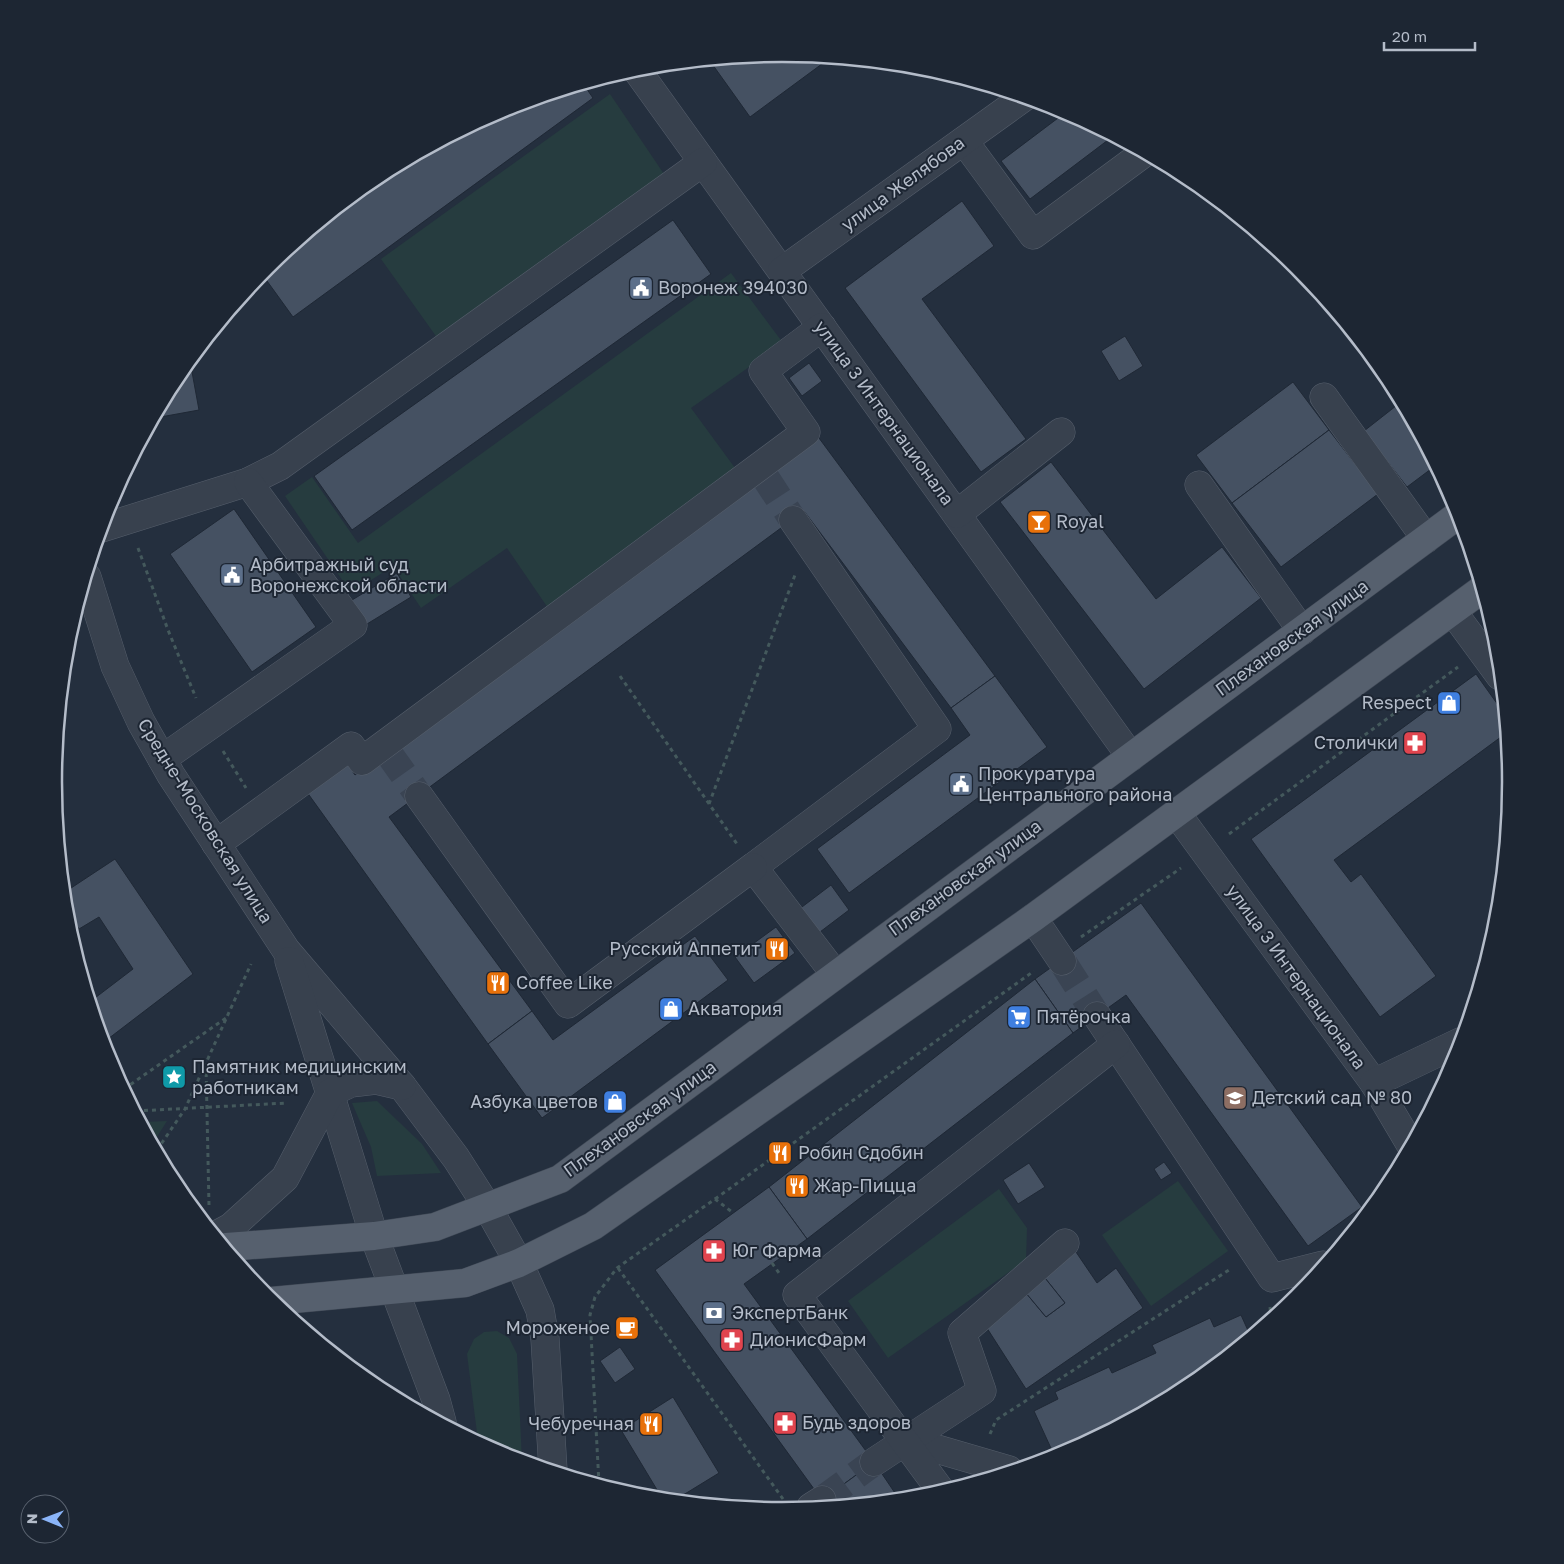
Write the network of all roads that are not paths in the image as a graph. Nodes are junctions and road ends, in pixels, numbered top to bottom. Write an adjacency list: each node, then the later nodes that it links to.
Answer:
1 (641, 76): 5 (street, улица 3 Интернационала)
2 (1017, 103): 3 (street, улица Желябова)
3 (964, 140): 4 (street); 6 (street, улица Желябова)
4 (1139, 158)
5 (703, 162): 6 (street, улица 3 Интернационала); 10 (street)
6 (782, 271): 7 (street, улица 3 Интернационала)
7 (822, 327): 12 (street, улица 3 Интернационала); 26 (street)
8 (1324, 397): 16 (street)
9 (1061, 432): 12 (street)
10 (248, 482): 14 (street); 23 (street)
11 (1199, 485): 20 (street)
12 (957, 514): 22 (street, улица 3 Интернационала)
13 (1452, 520): 16 (main road, Плехановская улица)
14 (110, 525)
15 (801, 530): 27 (street)
16 (1426, 539): 20 (main road, Плехановская улица)
17 (90, 587): 23 (street, Средне-Московская улица)
18 (1476, 594): 19 (main road)
19 (1453, 612): 21 (street); 25 (main road)
20 (1302, 631): 22 (main road, Плехановская улица)
21 (1491, 664)
22 (1132, 757): 31 (main road, Плехановская улица)
23 (162, 759): 26 (street, Средне-Московская улица)
24 (419, 796): 27 (street)
25 (1177, 814): 28 (main road); 35 (street, улица 3 Интернационала)
26 (216, 844): 29 (street, Средне-Московская улица)
27 (753, 867): 31 (street)
28 (1033, 918): 30 (street); 44 (main road)
29 (286, 950): 36 (street, Средне-Московская улица); 37 (street, Средне-Московская улица)
30 (1059, 958)
31 (834, 974): 39 (main road, Плехановская улица)
32 (1097, 1016): 33 (street)
33 (1116, 1044): 45 (street); 49 (street)
34 (1451, 1046): 35 (street)
35 (1374, 1083): 38 (street, улица 3 Интернационала)
36 (402, 1086): 37 (street); 39 (street, Средне-Московская улица)
37 (330, 1093): 40 (street); 41 (street, Средне-Московская улица)
38 (1407, 1139)
39 (488, 1208): 41 (main road, Плехановская улица); 44 (street, Средне-Московская улица)
40 (221, 1232)
41 (374, 1236): 43 (main road, Плехановская улица); 46 (street, Средне-Московская улица)
42 (1065, 1243): 49 (street)
43 (234, 1247)
44 (520, 1263): 46 (main road); 51 (street, Средне-Московская улица)
45 (1312, 1268)
46 (394, 1291): 47 (main road); 48 (street, Средне-Московская улица)
47 (283, 1300)
48 (440, 1414)
49 (906, 1440): 50 (street); 52 (street); 53 (street)
50 (874, 1462)
51 (553, 1463)
52 (999, 1467)
53 (937, 1484)

